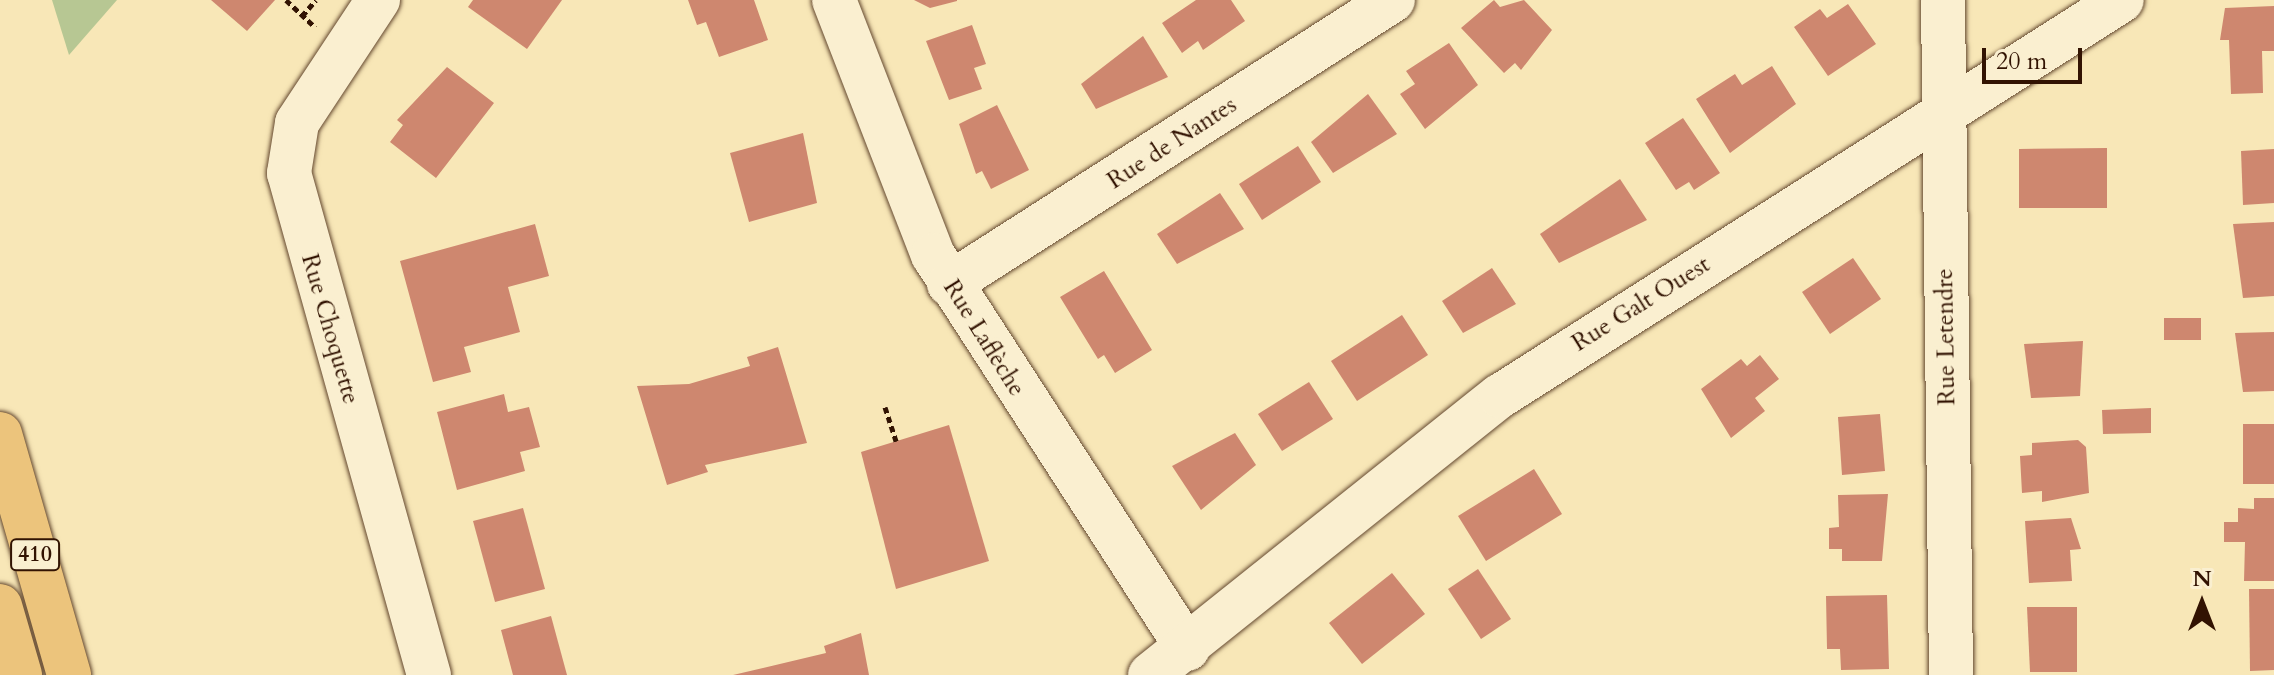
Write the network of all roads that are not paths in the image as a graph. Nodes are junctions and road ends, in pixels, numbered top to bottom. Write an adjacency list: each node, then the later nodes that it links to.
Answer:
1 (378, 0): 13 (street, Rue Choquette)
2 (834, 0): 7 (street, Rue Laflèche)
3 (1393, 0): 7 (street, Rue de Nantes)
4 (1943, 0): 6 (street, Rue Letendre)
5 (2122, 0): 6 (street, Rue Galt Ouest)
6 (1944, 117): 10 (street, Rue Galt Ouest); 15 (street, Rue Letendre)
7 (949, 284): 10 (street, Rue Laflèche)
8 (0, 434): 12 (highway, 410)
9 (0, 606): 11 (highway, 410)
10 (1178, 662): 14 (street, Rue Galt Ouest)
11 (20, 675)
12 (69, 675)
13 (429, 675)
14 (1150, 675)
15 (1951, 675)

